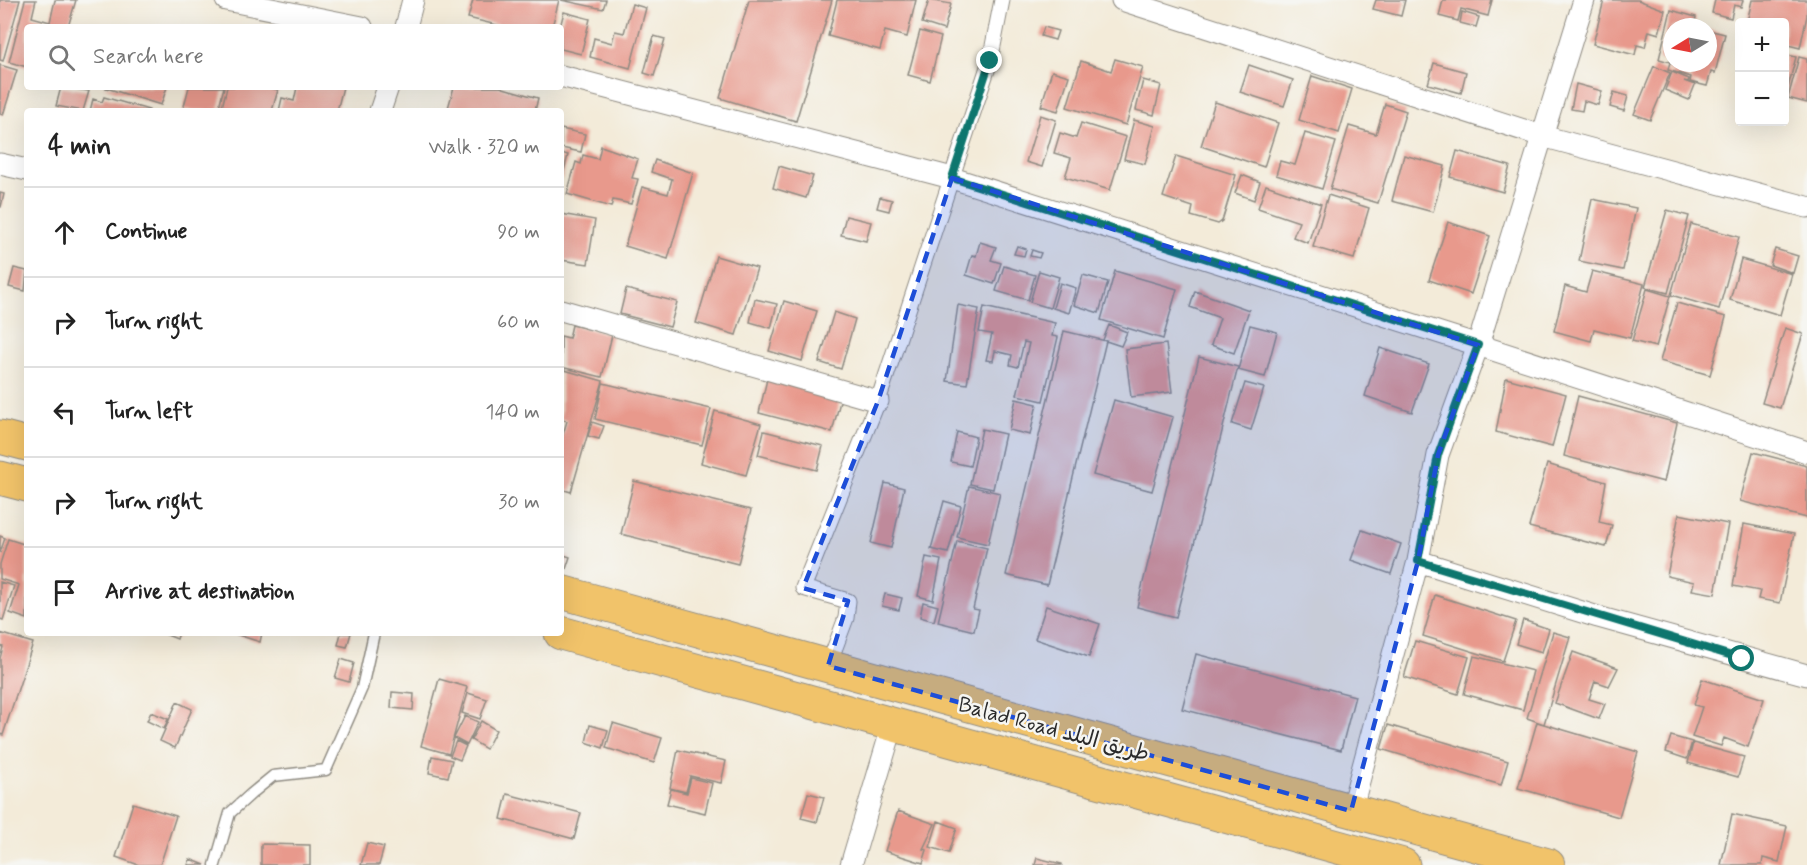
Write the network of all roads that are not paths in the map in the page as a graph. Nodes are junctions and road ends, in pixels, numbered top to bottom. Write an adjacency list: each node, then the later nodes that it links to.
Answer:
1 (226, 0): 6 (street)
2 (413, 0): 7 (street)
3 (1002, 0): 14 (street)
4 (1122, 0): 11 (street)
5 (1584, 0): 11 (street)
6 (347, 24)
7 (407, 24)
8 (564, 77): 14 (street)
9 (387, 90): 10 (street)
10 (381, 108)
11 (1542, 136): 15 (street); 17 (street)
12 (0, 164): 13 (street)
13 (24, 169)
14 (952, 178): 17 (street); 18 (street)
15 (1807, 207)
16 (564, 311): 18 (street)
17 (1478, 345): 21 (street); 24 (street)
18 (878, 401): 28 (street)
19 (0, 436): 20 (highway)
20 (24, 443)
21 (1807, 452)
22 (0, 478): 23 (highway)
23 (24, 484)
24 (1418, 561): 29 (street); 31 (street)
25 (564, 593): 28 (highway, Balad Road طريق البلد)
26 (564, 634): 30 (highway, Balad Road طريق البلد)
27 (373, 636): 32 (lane)
28 (828, 666): 31 (highway, Balad Road طريق البلد)
29 (1807, 675)
30 (893, 724): 33 (street); 34 (highway, Balad Road طريق البلد)
31 (1351, 810): 35 (highway, Balad Road طريق البلد)
32 (215, 865)
33 (851, 865)
34 (1403, 865)
35 (1548, 865)

